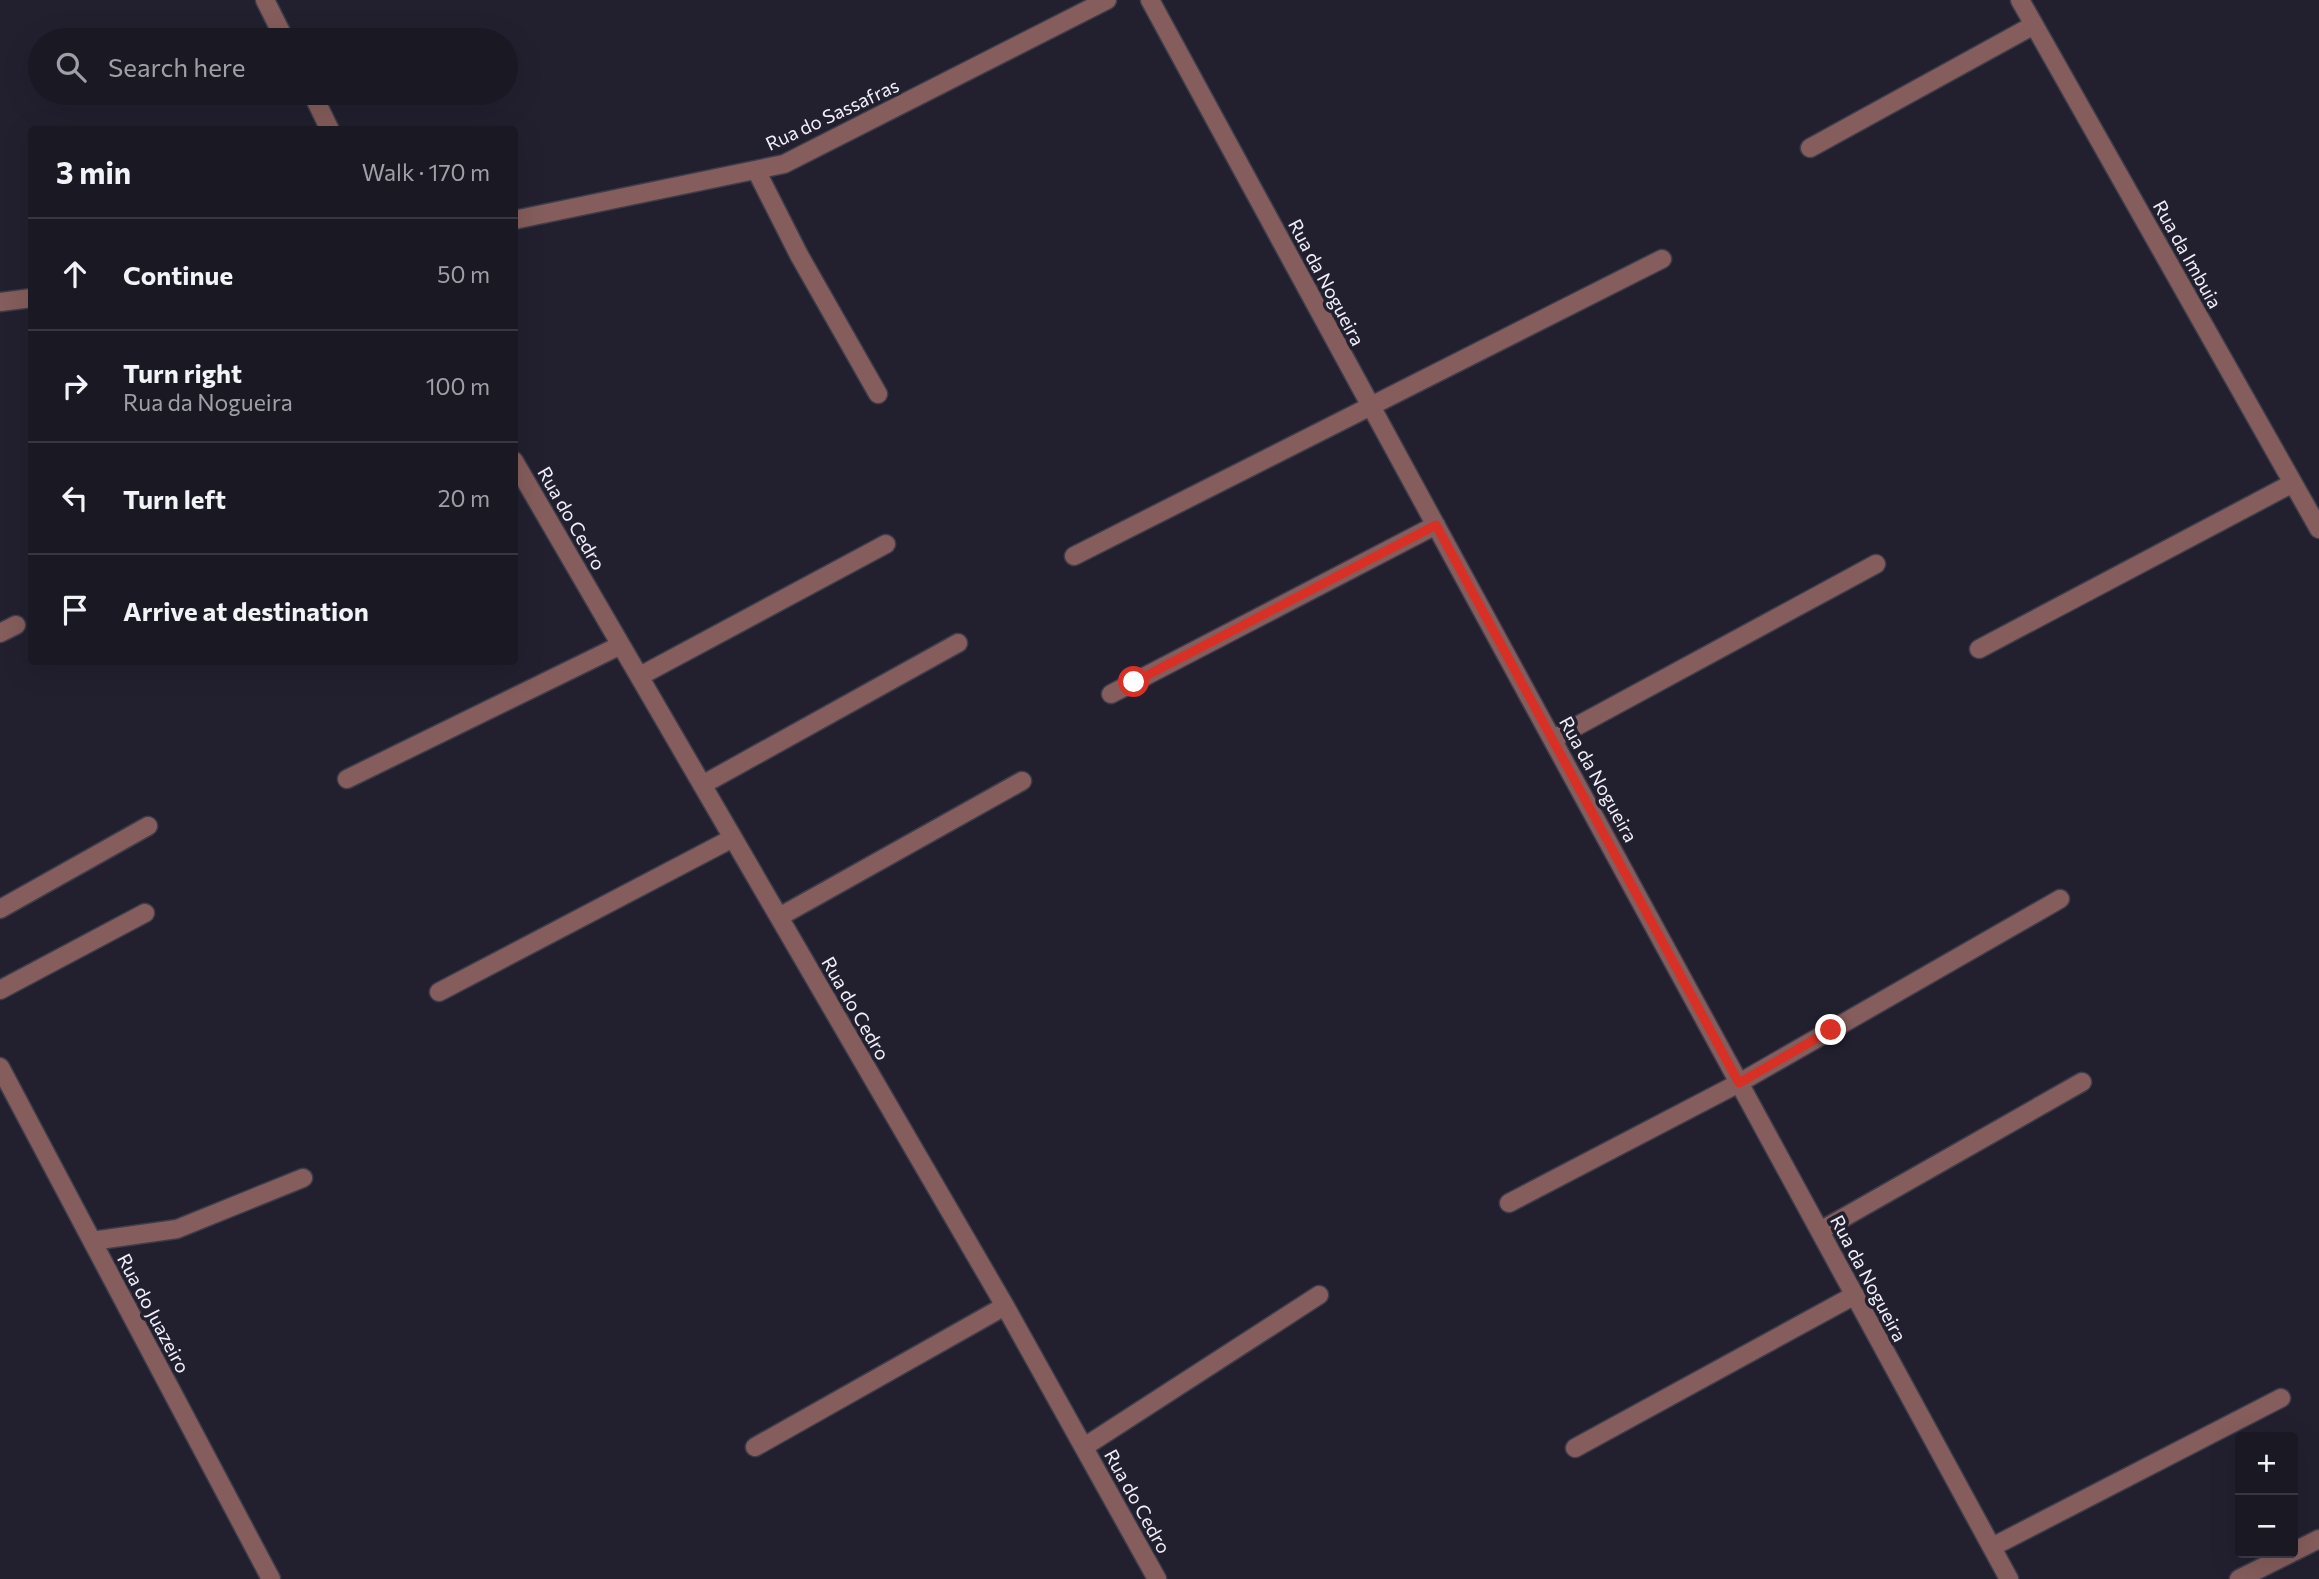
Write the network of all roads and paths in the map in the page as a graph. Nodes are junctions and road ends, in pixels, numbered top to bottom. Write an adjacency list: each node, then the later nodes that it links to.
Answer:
1 (265, 0): 6 (street)
2 (1107, 0): 10 (street, Rua do Sassafras)
3 (1150, 0): 16 (street, Rua da Nogueira)
4 (2020, 0): 5 (street, Rua da Imbuia)
5 (2034, 25): 9 (street); 18 (street, Rua da Imbuia)
6 (279, 28)
7 (318, 105): 8 (street)
8 (328, 126)
9 (1810, 148)
10 (756, 170): 11 (street, Rua do Sassafras); 15 (street)
11 (518, 219)
12 (1662, 259): 16 (street)
13 (28, 298): 14 (street)
14 (0, 302)
15 (878, 394)
16 (1371, 408): 19 (street, Rua da Nogueira); 22 (street)
17 (518, 468): 25 (street, Rua do Cedro)
18 (2293, 483): 20 (street, Rua da Imbuia); 26 (street)
19 (1436, 525): 28 (street); 29 (street, Rua da Nogueira)
20 (2319, 529)
21 (886, 544): 27 (street)
22 (1074, 556)
23 (1876, 564): 29 (street)
24 (958, 643): 32 (street)
25 (621, 645): 27 (street, Rua do Cedro); 30 (street)
26 (1979, 649)
27 (640, 676): 32 (street, Rua do Cedro)
28 (1111, 694)
29 (1553, 739): 43 (street, Rua da Nogueira)
30 (347, 779)
31 (1022, 781): 38 (street)
32 (702, 785): 34 (street, Rua do Cedro)
33 (148, 826): 36 (street)
34 (733, 838): 38 (street, Rua do Cedro); 40 (street)
35 (2060, 899): 43 (street)
36 (0, 909)
37 (145, 913): 39 (street)
38 (779, 917): 50 (street, Rua do Cedro)
39 (0, 990)
40 (439, 992)
41 (0, 1067): 47 (street, Rua do Juazeiro)
42 (2082, 1082): 46 (street)
43 (1739, 1083): 45 (street); 46 (street, Rua da Nogueira)
44 (303, 1178): 47 (street)
45 (1509, 1203)
46 (1820, 1231): 49 (street, Rua da Nogueira)
47 (92, 1241): 59 (street, Rua do Juazeiro)
48 (1319, 1295): 53 (street)
49 (1855, 1295): 54 (street); 56 (street, Rua da Nogueira)
50 (1005, 1306): 52 (street); 53 (street, Rua do Cedro)
51 (2281, 1398): 56 (street)
52 (755, 1447)
53 (1083, 1447): 60 (street, Rua do Cedro)
54 (1575, 1448)
55 (2319, 1538): 57 (street)
56 (1992, 1547): 61 (street, Rua da Nogueira)
57 (2298, 1549)
58 (2280, 1558): 62 (street)
59 (271, 1579)
60 (1157, 1579)
61 (2009, 1579)
62 (2239, 1579)

